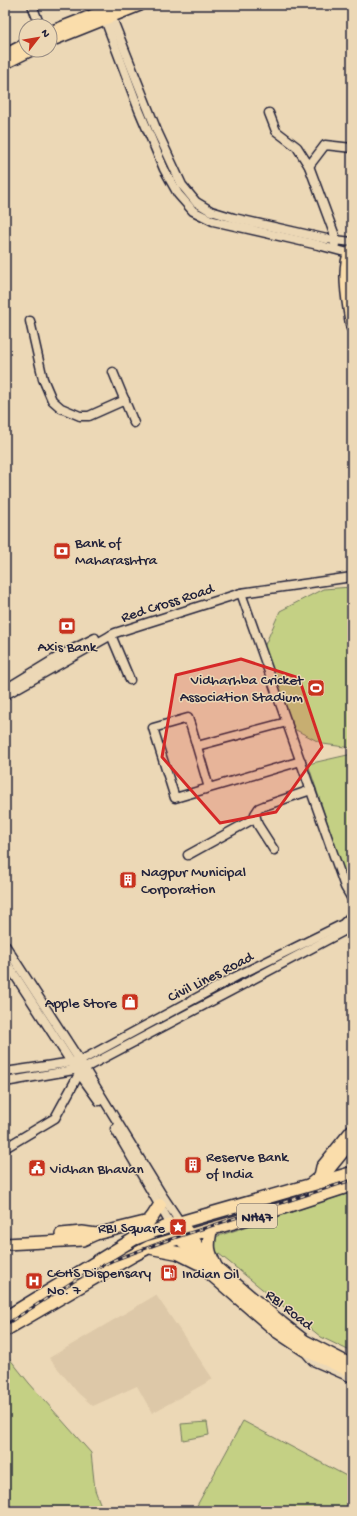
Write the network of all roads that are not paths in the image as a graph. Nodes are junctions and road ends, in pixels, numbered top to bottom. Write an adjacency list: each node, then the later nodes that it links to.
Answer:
1 (32, 5): 5 (street)
2 (119, 5): 4 (main road)
3 (140, 5): 4 (main road)
4 (107, 14): 6 (main road); 7 (main road); 15 (street); 16 (street)
5 (37, 18)
6 (58, 29)
7 (58, 37)
8 (18, 48): 9 (main road)
9 (5, 55)
10 (18, 56): 11 (main road)
11 (5, 63)
12 (269, 113): 14 (street)
13 (352, 148): 14 (street)
14 (309, 166): 15 (street)
15 (335, 240): 16 (street); 17 (street)
16 (334, 250): 17 (street)
17 (351, 250): 19 (main road)
18 (30, 321): 21 (street)
19 (352, 327)
20 (113, 372): 21 (street)
21 (125, 400): 22 (street)
22 (134, 423)
23 (352, 573): 28 (street)
24 (352, 577): 25 (street, Red Cross Road)
25 (241, 593): 26 (street, Red Cross Road); 30 (street)
26 (111, 635): 27 (street); 28 (street, Red Cross Road)
27 (130, 680)
28 (9, 689): 29 (street, Red Cross Road)
29 (5, 695)
30 (287, 722): 31 (street); 32 (street)
31 (197, 746): 33 (street); 33 (street)
32 (301, 761): 33 (street); 34 (street)
33 (209, 788)
34 (311, 790): 35 (street); 38 (street)
35 (255, 818): 36 (street); 37 (street)
36 (274, 850)
37 (188, 855)
38 (352, 899)
39 (352, 915): 43 (street, Civil Lines Road)
40 (352, 923): 44 (street)
41 (5, 945): 43 (street)
42 (5, 960): 44 (street)
43 (80, 1061): 44 (street)
44 (78, 1068): 45 (street); 46 (street); 49 (street); 56 (street); 58 (street)
45 (5, 1072)
46 (5, 1082)
47 (352, 1130): 53 (main road)
48 (352, 1140): 51 (highway)
49 (5, 1148)
50 (352, 1148): 51 (highway)
51 (337, 1162): 53 (highway)
52 (352, 1173): 53 (highway)
53 (317, 1182): 55 (highway); 58 (highway, NH47)
54 (352, 1185): 55 (highway)
55 (323, 1194): 59 (highway, NH47)
56 (160, 1205): 57 (highway); 58 (street)
57 (149, 1221): 61 (highway); 62 (main road)
58 (176, 1223): 60 (main road); 61 (highway)
59 (211, 1229): 60 (highway, NH47); 65 (highway)
60 (185, 1237): 63 (highway); 64 (main road); 65 (main road, RBI Road)
61 (134, 1239): 66 (highway)
62 (7, 1242)
63 (149, 1247): 64 (highway); 67 (highway)
64 (198, 1263): 68 (main road)
65 (216, 1267): 69 (main road, RBI Road)
66 (5, 1318)
67 (5, 1330)
68 (304, 1350): 70 (main road); 71 (street)
69 (352, 1364)
70 (352, 1372)
71 (352, 1378)

